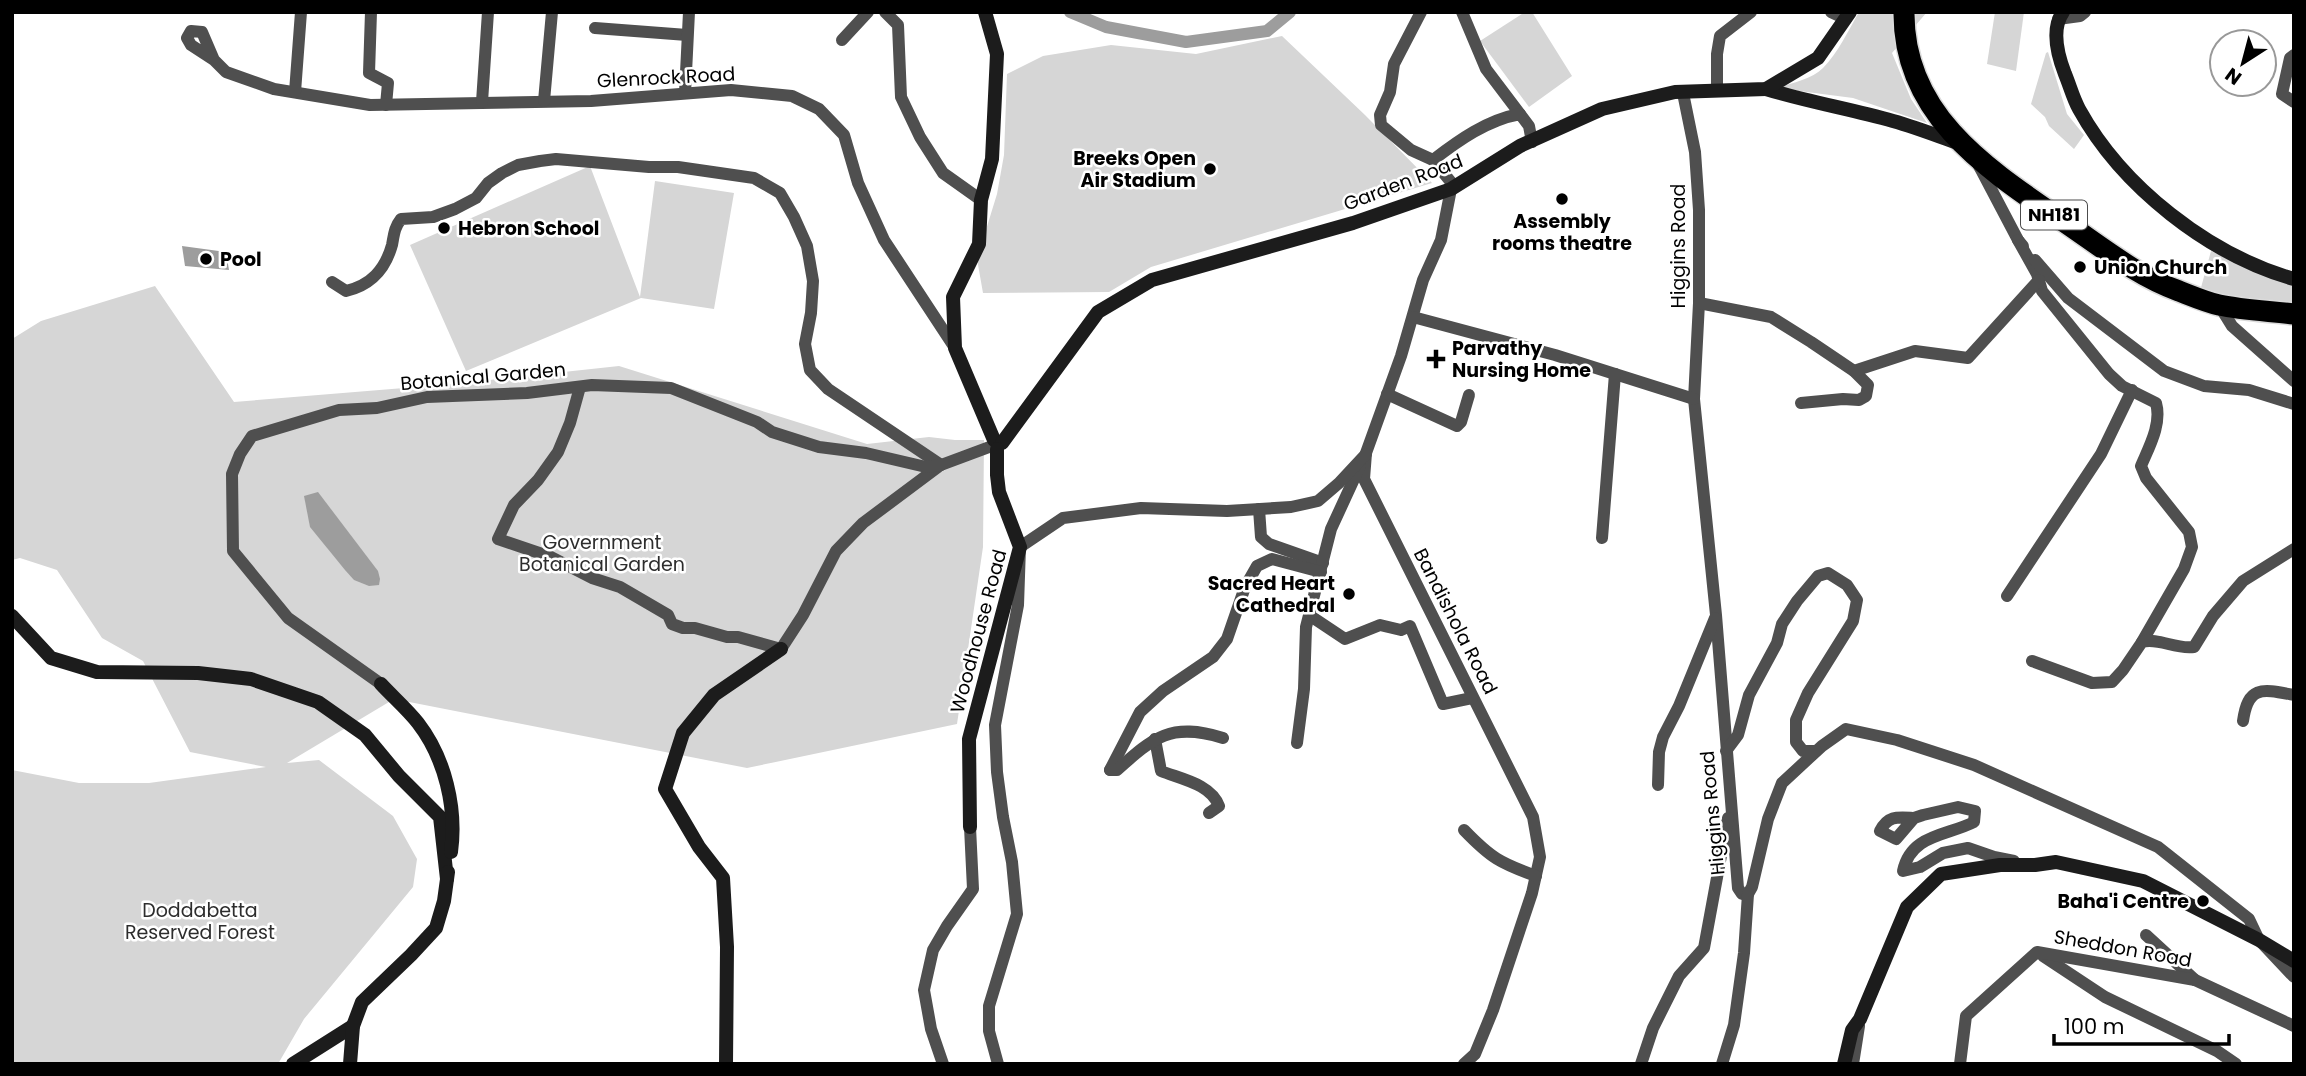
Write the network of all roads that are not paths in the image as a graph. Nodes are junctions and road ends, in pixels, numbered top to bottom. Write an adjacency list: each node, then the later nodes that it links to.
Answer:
1 (301, 12): 24 (street)
2 (371, 12): 30 (street)
3 (488, 12): 28 (street)
4 (552, 12): 27 (street)
5 (689, 12): 18 (street)
6 (868, 12): 19 (street)
7 (885, 12): 36 (street)
8 (985, 12): 36 (street)
9 (1421, 12): 34 (street)
10 (1462, 12): 31 (street)
11 (1751, 12): 22 (street)
12 (1831, 12): 16 (street)
13 (1904, 12): 33 (highway, NH181)
14 (2085, 12): 15 (street)
15 (2061, 15): 38 (street)
16 (1848, 16): 23 (street)
17 (595, 27): 18 (street)
18 (687, 35): 25 (street)
19 (842, 40)
20 (2294, 55): 29 (street)
21 (214, 60): 24 (street, Glenrock Road)
22 (1717, 89): 23 (street, Garden Road); 26 (street, Garden Road)
23 (1766, 89): 33 (street)
24 (295, 92): 30 (street, Glenrock Road)
25 (685, 93): 27 (street, Glenrock Road); 45 (street, Glenrock Road)
26 (1683, 93): 32 (street, Garden Road); 41 (street, Higgins Road)
27 (544, 101): 28 (street, Glenrock Road)
28 (482, 102): 30 (street, Glenrock Road)
29 (2294, 102)
30 (386, 105)
31 (1520, 114): 32 (street); 34 (street)
32 (1532, 142): 35 (street, Garden Road)
33 (1968, 151): 37 (street); 42 (highway, NH181)
34 (1433, 160): 35 (street)
35 (1453, 188): 44 (street, Bandishola Road); 56 (street, Garden Road)
36 (981, 200): 45 (street)
37 (2018, 240): 39 (street); 55 (street)
38 (2294, 279)
39 (2039, 280): 46 (street); 50 (street)
40 (332, 282): 58 (street)
41 (1699, 303): 46 (street); 53 (street, Higgins Road)
42 (2220, 305): 43 (highway, NH181); 48 (street)
43 (2294, 314)
44 (1413, 317): 47 (street); 51 (street, Bandishola Road)
45 (955, 348): 56 (street)
46 (1854, 371): 54 (street)
47 (1615, 374): 53 (street); 60 (street)
48 (2294, 381)
49 (580, 387): 58 (street, Botanical Garden); 69 (street, Botanical Garden); 71 (street, Botanical Garden)
50 (2132, 390): 64 (street); 68 (street)
51 (1387, 394): 52 (street); 57 (street, Bandishola Road)
52 (1469, 395)
53 (1694, 400): 66 (street, Higgins Road)
54 (1801, 403)
55 (2294, 404)
56 (996, 444): 58 (street, Botanical Garden); 61 (street, Woodhouse Road)
57 (1366, 453): 59 (street); 63 (street); 73 (street, Bandishola Road)
58 (941, 465): 69 (street, Botanical Garden)
59 (1259, 509): 61 (street); 63 (street)
60 (1602, 538)
61 (1020, 547): 84 (street, Woodhouse Road); 103 (street)
62 (2294, 549): 68 (street)
63 (1322, 568): 65 (street); 76 (street)
64 (2007, 596)
65 (1309, 615): 73 (street); 77 (street)
66 (1716, 615): 78 (street, Higgins Road); 80 (street)
67 (12, 616): 88 (street)
68 (2142, 642): 70 (street)
69 (781, 649): 101 (street)
70 (2032, 661)
71 (381, 684): 88 (street)
72 (2294, 695): 74 (street)
73 (1472, 698): 87 (street, Bandishola Road)
74 (2243, 721)
75 (1223, 738): 76 (street)
76 (1156, 739): 82 (street)
77 (1297, 743)
78 (1726, 751): 79 (street); 81 (street, Higgins Road)
79 (1816, 751): 89 (street, Higgins Road); 91 (street, Higgins Road)
80 (1658, 785)
81 (1731, 805): 89 (street, Higgins Road); 105 (street)
82 (1209, 813)
83 (1914, 818): 86 (street)
84 (970, 827): 102 (street)
85 (1464, 830): 87 (street)
86 (2035, 865): 91 (street); 96 (street)
87 (1536, 876): 104 (street, Bandishola Road)
88 (447, 879): 97 (street)
89 (1748, 894): 106 (street)
90 (2146, 935): 95 (street)
91 (2259, 940): 93 (street); 94 (street)
92 (2037, 952): 95 (street, Sheddon Road); 109 (street, Sheddon Road); 110 (street)
93 (2294, 961)
94 (2294, 977)
95 (2195, 980): 98 (street, Sheddon Road)
96 (1860, 1018): 107 (street); 108 (street)
97 (353, 1026): 99 (street); 100 (street)
98 (2294, 1026)
99 (293, 1064)
100 (350, 1064)
101 (726, 1064)
102 (943, 1064)
103 (998, 1064)
104 (1464, 1064)
105 (1641, 1064)
106 (1722, 1064)
107 (1843, 1064)
108 (1853, 1064)
109 (1960, 1064)
110 (2236, 1064)

